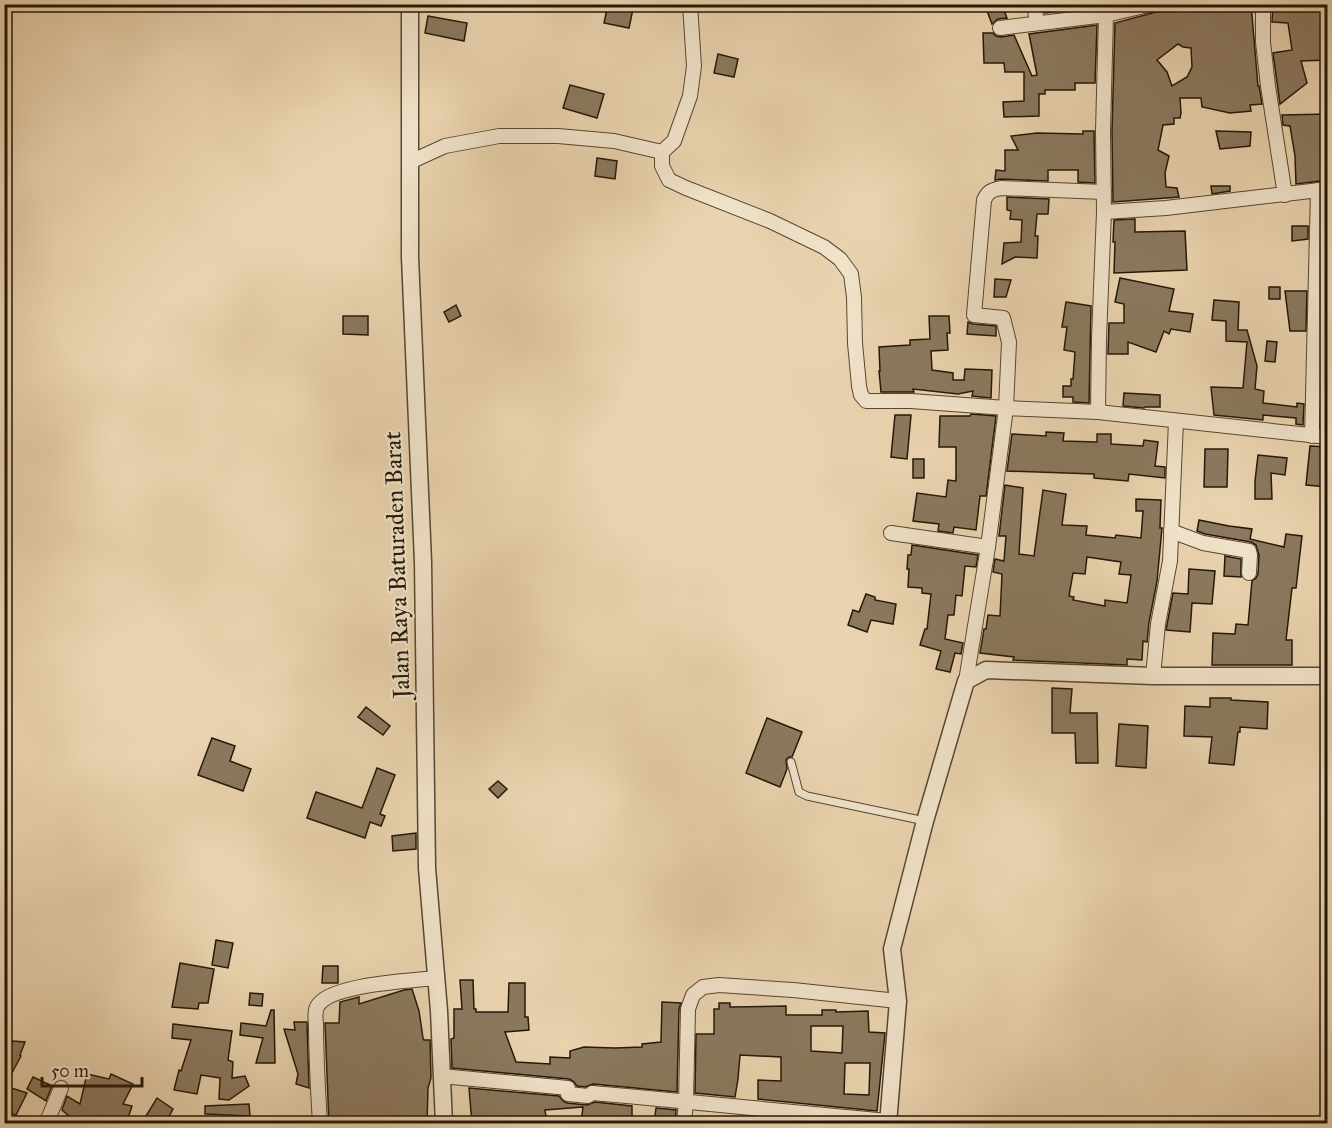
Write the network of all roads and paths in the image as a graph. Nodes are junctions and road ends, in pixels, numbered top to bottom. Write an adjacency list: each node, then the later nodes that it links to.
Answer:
1 (410, 4): 10 (street, Jalan Raya Baturaden Barat)
2 (690, 4): 9 (street)
3 (1034, 4): 7 (street)
4 (1153, 4): 6 (street)
5 (1263, 4): 13 (street)
6 (1113, 11): 7 (street); 12 (street)
7 (1037, 23): 8 (street)
8 (1000, 28)
9 (662, 152): 10 (street); 15 (street)
10 (410, 162): 29 (street, Jalan Raya Baturaden Barat)
11 (1323, 190): 13 (street); 18 (street)
12 (1104, 192): 14 (street); 15 (street)
13 (1285, 195): 14 (street)
14 (1104, 212): 16 (street)
15 (1006, 408): 16 (street); 22 (street)
16 (1098, 412): 17 (street)
17 (1176, 421): 18 (street); 20 (street)
18 (1312, 436): 19 (street)
19 (1328, 438)
20 (1171, 531): 23 (street); 24 (street)
21 (891, 533): 22 (street)
22 (988, 547): 26 (street)
23 (1248, 573)
24 (1153, 676): 25 (street); 26 (street)
25 (1328, 676)
26 (966, 681): 28 (street)
27 (791, 762): 28 (lane)
28 (925, 821): 30 (street)
29 (436, 978): 31 (street, Jalan Raya Baturaden Barat); 36 (street)
30 (898, 1001): 33 (street); 34 (street)
31 (441, 1076): 33 (street); 37 (street, Jalan Raya Baturaden Barat)
32 (61, 1088): 35 (street)
33 (687, 1101): 34 (street); 38 (street)
34 (888, 1122)
35 (46, 1124)
36 (320, 1124)
37 (444, 1124)
38 (684, 1124)

